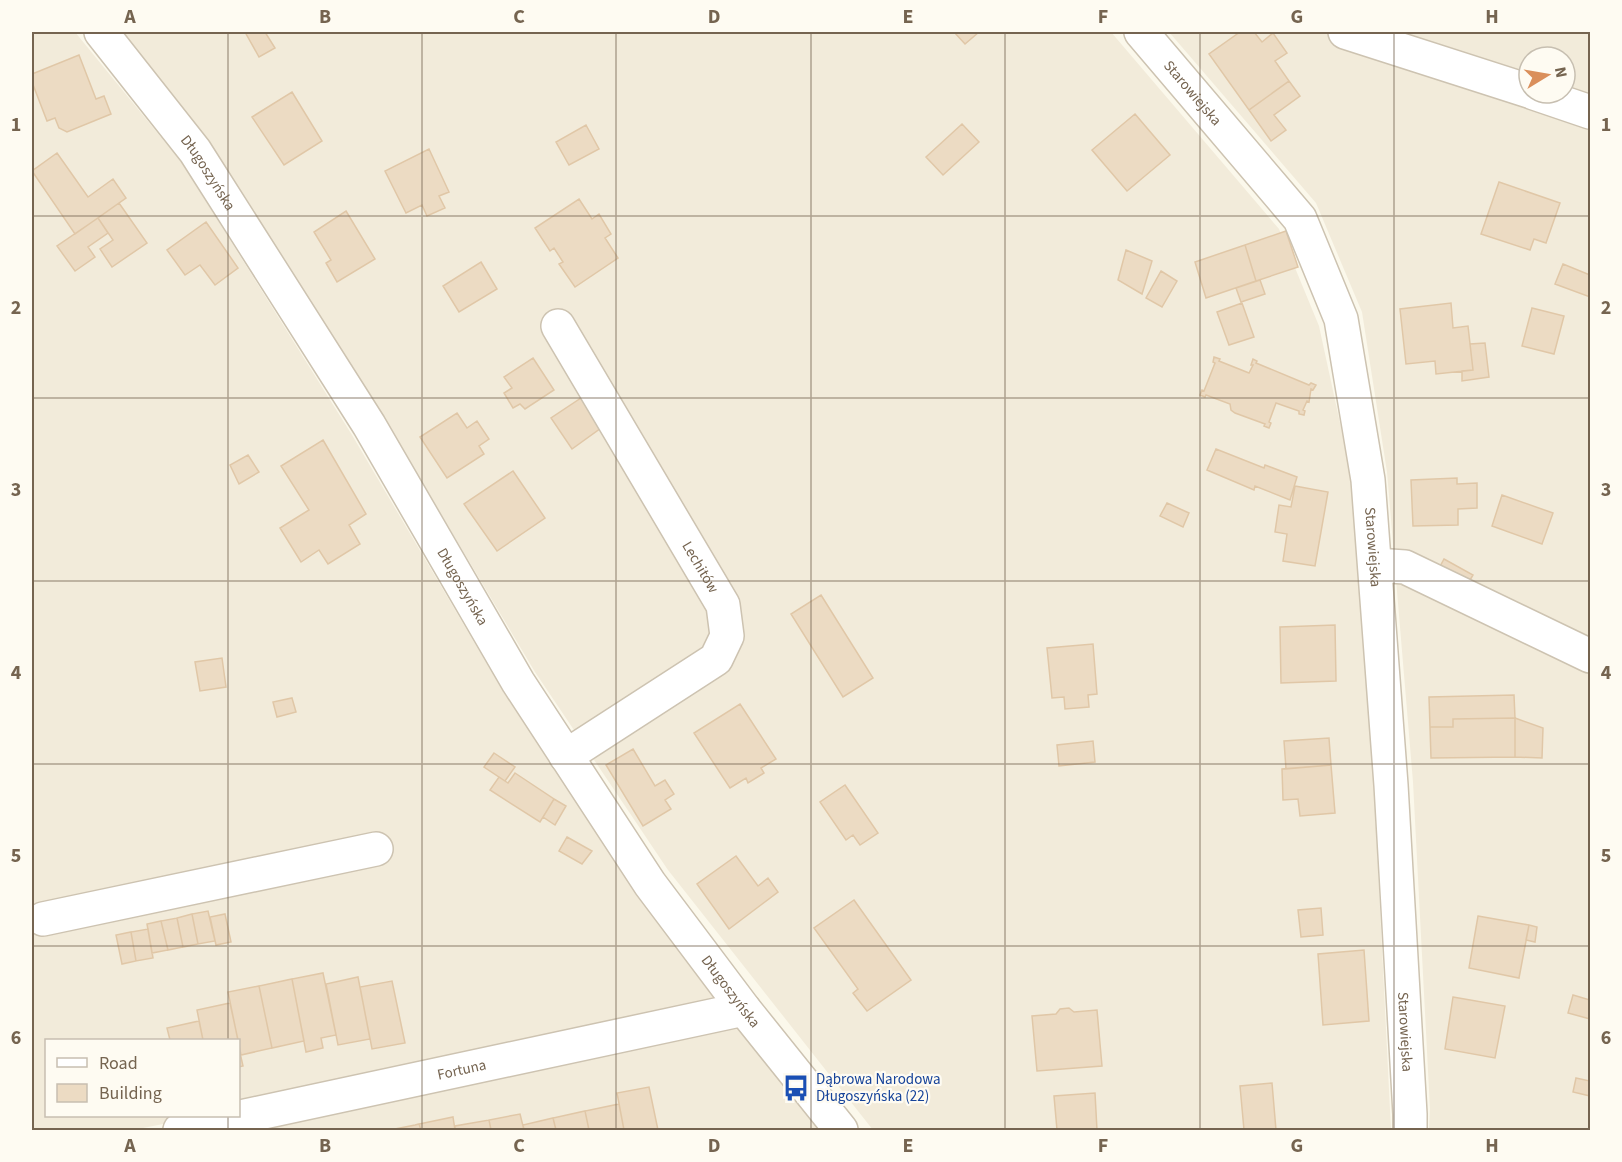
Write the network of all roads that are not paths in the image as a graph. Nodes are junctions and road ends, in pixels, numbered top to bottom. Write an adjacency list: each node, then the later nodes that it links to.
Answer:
1 (101, 32): 10 (street, Długoszyńska)
2 (1141, 32): 8 (street, Starowiejska)
3 (1345, 32): 4 (street)
4 (1517, 88)
5 (1569, 105): 6 (street)
6 (1590, 112)
7 (558, 326): 10 (street, Lechitów)
8 (1375, 565): 9 (street); 16 (street, Starowiejska)
9 (1590, 657)
10 (566, 756): 13 (street, Długoszyńska)
11 (376, 849): 12 (street)
12 (43, 919)
13 (744, 1009): 14 (street, Fortuna); 15 (street, Długoszyńska)
14 (180, 1131)
15 (841, 1131)
16 (1410, 1131)

